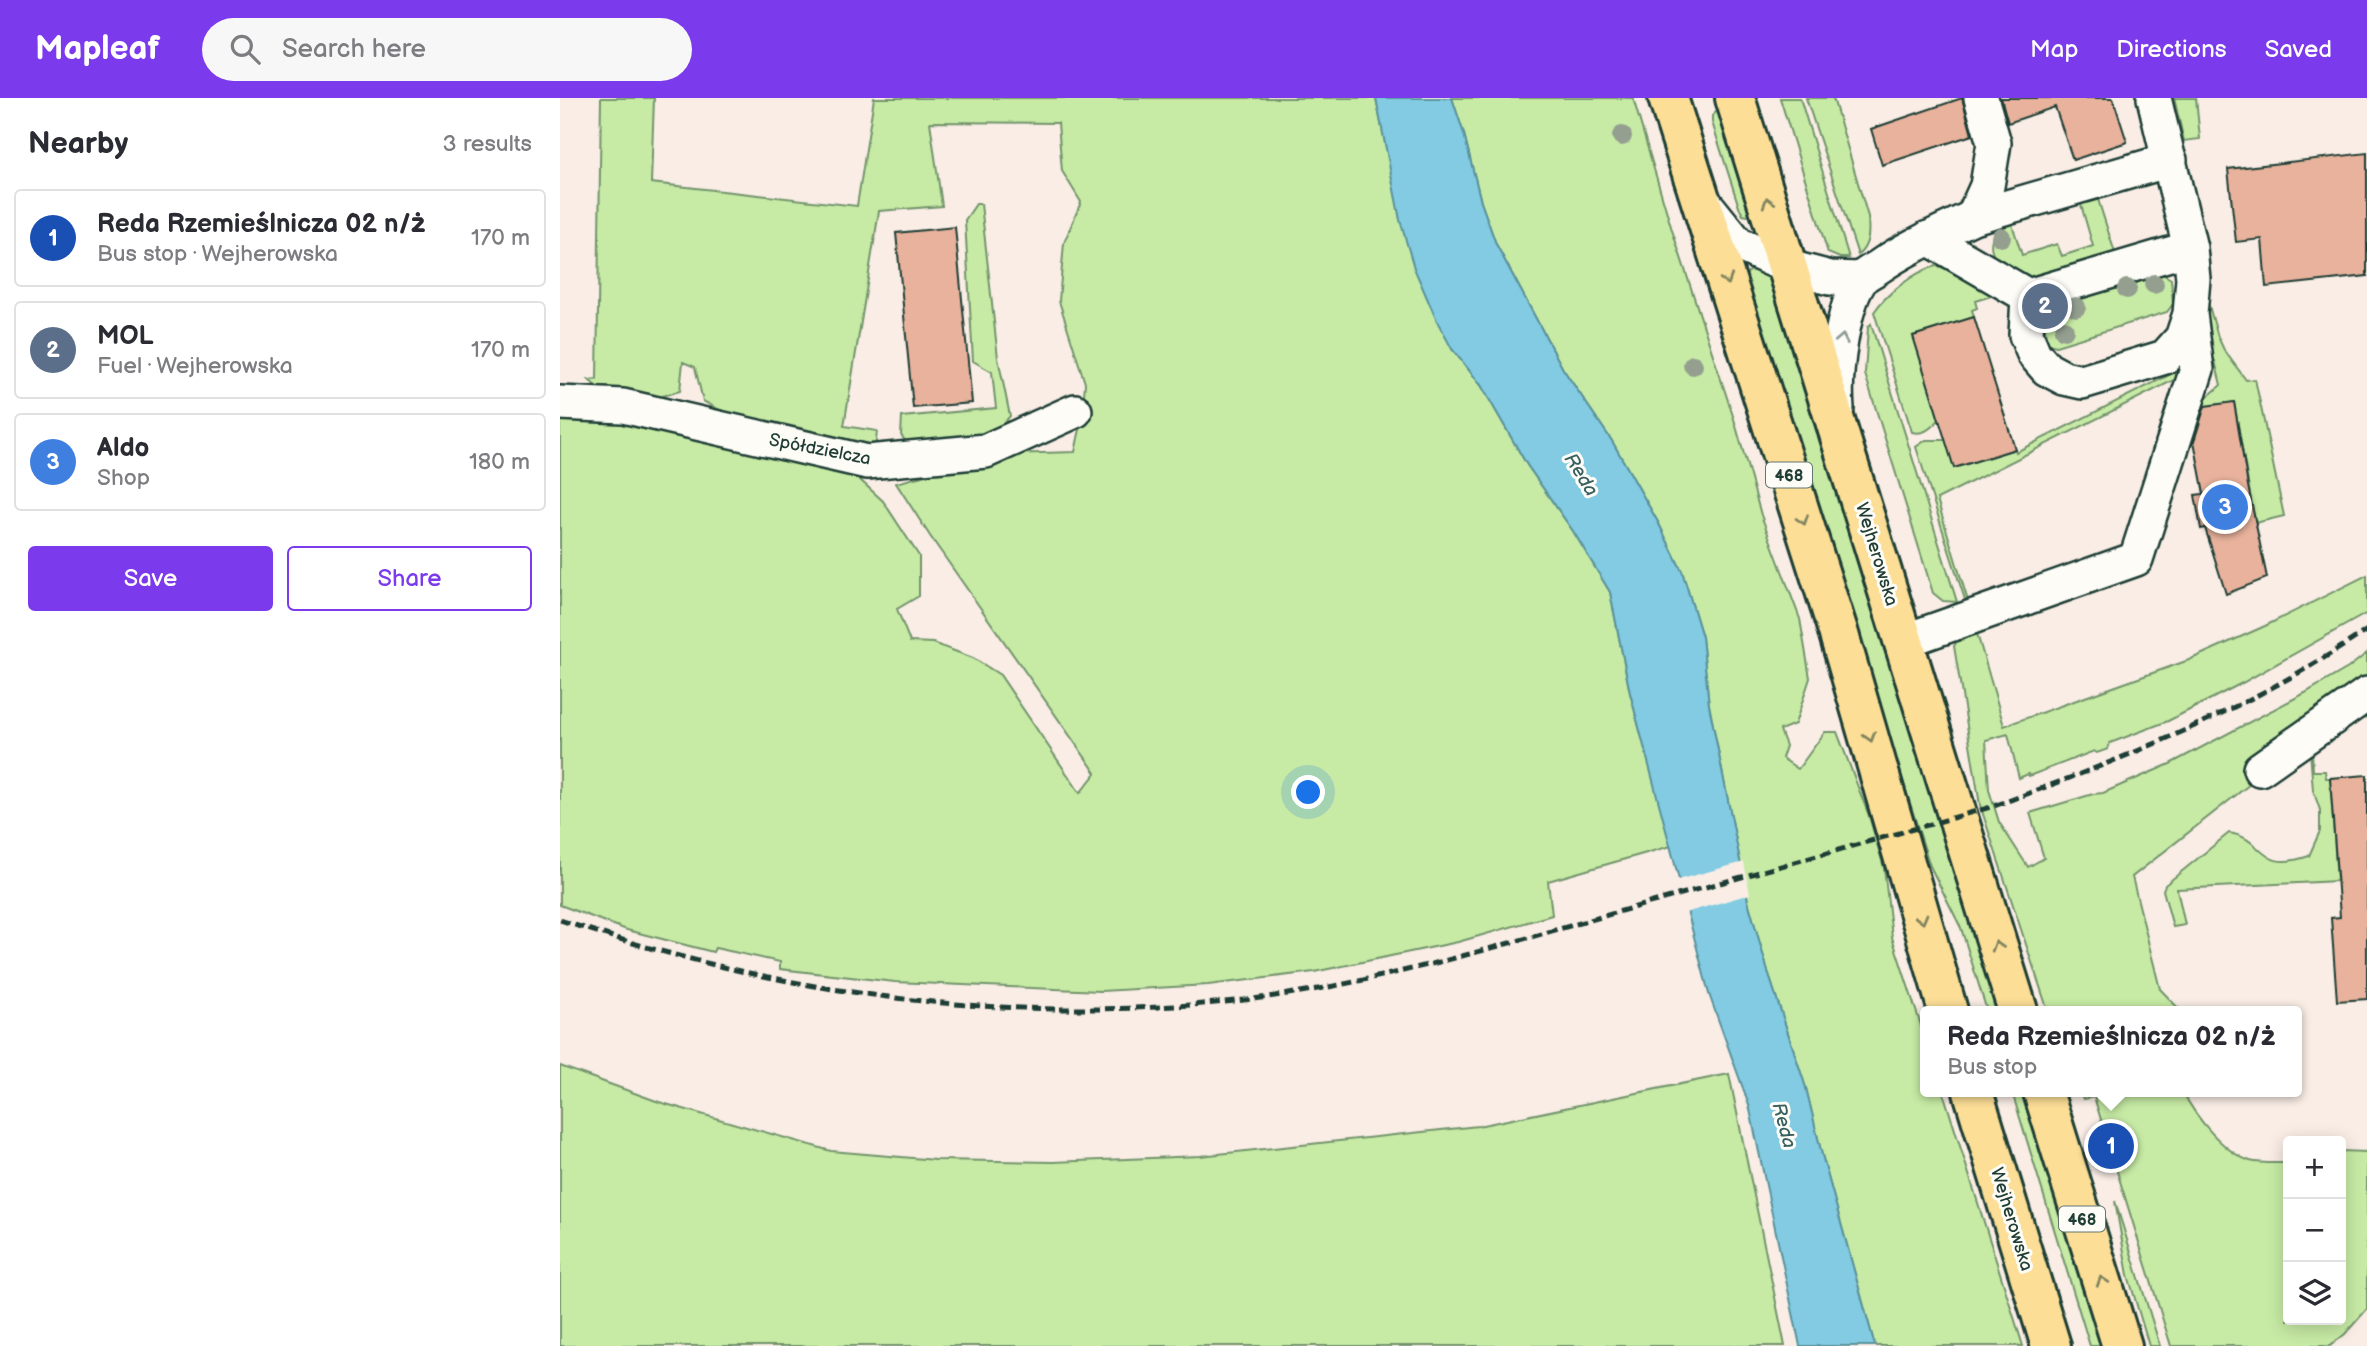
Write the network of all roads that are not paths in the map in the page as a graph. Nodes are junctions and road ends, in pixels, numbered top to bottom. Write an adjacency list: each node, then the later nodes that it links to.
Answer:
1 (1668, 98): 6 (main road, 468)
2 (1735, 98): 10 (main road, Wejherowska, one-way to 2)
3 (1981, 98): 7 (lane)
4 (2154, 98): 5 (lane)
5 (2169, 160): 7 (lane); 9 (lane)
6 (1700, 197): 10 (lane); 20 (main road, 468, one-way to 20)
7 (1973, 217): 8 (lane)
8 (1913, 246): 11 (lane); 12 (lane)
9 (2190, 248): 12 (lane); 13 (lane)
10 (1788, 267): 11 (lane); 16 (main road, Wejherowska)
11 (1860, 279): 16 (lane, one-way to 11)
12 (2028, 296): 13 (lane)
13 (2190, 314): 17 (lane)
14 (560, 403): 15 (lane, Spółdzielcza)
15 (1075, 411)
16 (1839, 431): 17 (main road, Wejherowska)
17 (1904, 641): 21 (main road, Wejherowska, one-way to 17)
18 (2367, 694): 19 (lane)
19 (2260, 769)
20 (1947, 1006)
21 (2016, 1006)
22 (1975, 1097): 24 (main road, Wejherowska)
23 (2045, 1097): 25 (main road, 468, one-way to 23)
24 (2051, 1346)
25 (2122, 1346)

